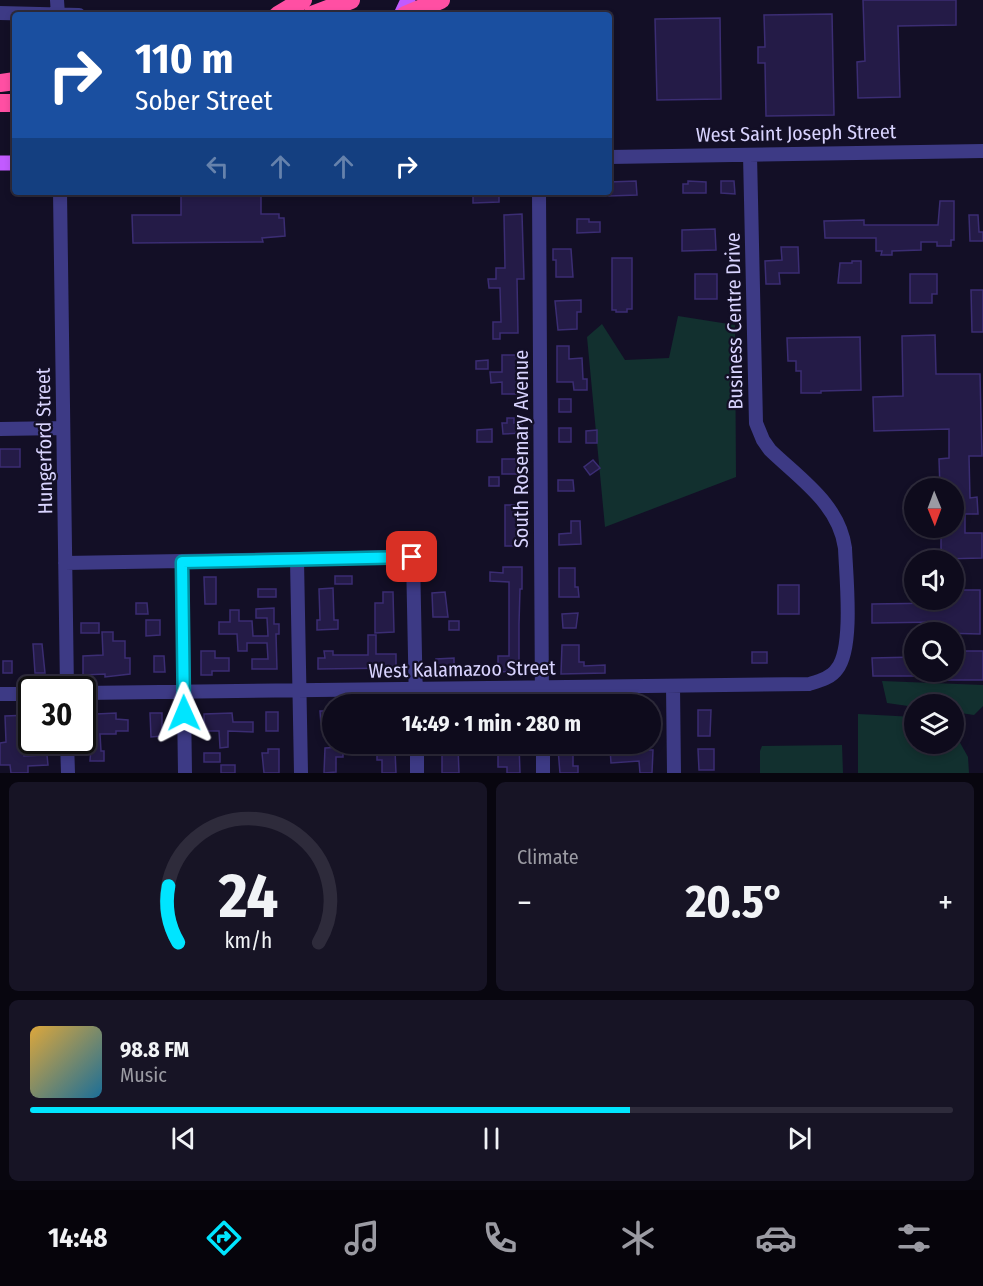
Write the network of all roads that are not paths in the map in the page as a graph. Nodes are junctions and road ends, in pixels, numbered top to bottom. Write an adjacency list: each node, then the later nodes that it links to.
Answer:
1 (41, 0): 6 (street)
2 (303, 0): 7 (highway)
3 (351, 0): 8 (highway)
4 (438, 1): 9 (highway)
5 (58, 9): 6 (street)
6 (21, 12)
7 (283, 12)
8 (320, 12)
9 (410, 12)
10 (983, 151): 11 (street, West Saint Joseph Street)
11 (750, 154): 12 (street, West Saint Joseph Street); 20 (street, Business Centre Drive)
12 (612, 157)
13 (60, 195): 15 (street, Hungerford Street)
14 (539, 195): 23 (street, South Rosemary Avenue)
15 (63, 428): 16 (street); 19 (street, Hungerford Street)
16 (0, 429)
17 (297, 560): 18 (street); 24 (street); 25 (street)
18 (182, 562): 19 (street); 26 (street)
19 (65, 563): 21 (street, Hungerford Street)
20 (838, 669): 22 (street, West Kalamazoo Street)
21 (67, 676)
22 (674, 686): 23 (street, West Kalamazoo Street); 40 (street)
23 (542, 688): 24 (street, West Kalamazoo Street); 31 (street, South Rosemary Avenue)
24 (416, 690): 25 (street, West Kalamazoo Street); 30 (street)
25 (300, 691): 26 (street, West Kalamazoo Street); 37 (street)
26 (184, 692): 27 (street, West Kalamazoo Street); 36 (street)
27 (96, 693)
28 (0, 694): 29 (street)
29 (18, 694)
30 (416, 694)
31 (542, 694)
32 (68, 754): 35 (street)
33 (417, 754): 38 (street)
34 (543, 754): 39 (street)
35 (68, 773)
36 (185, 773)
37 (301, 773)
38 (417, 773)
39 (543, 773)
40 (674, 773)

